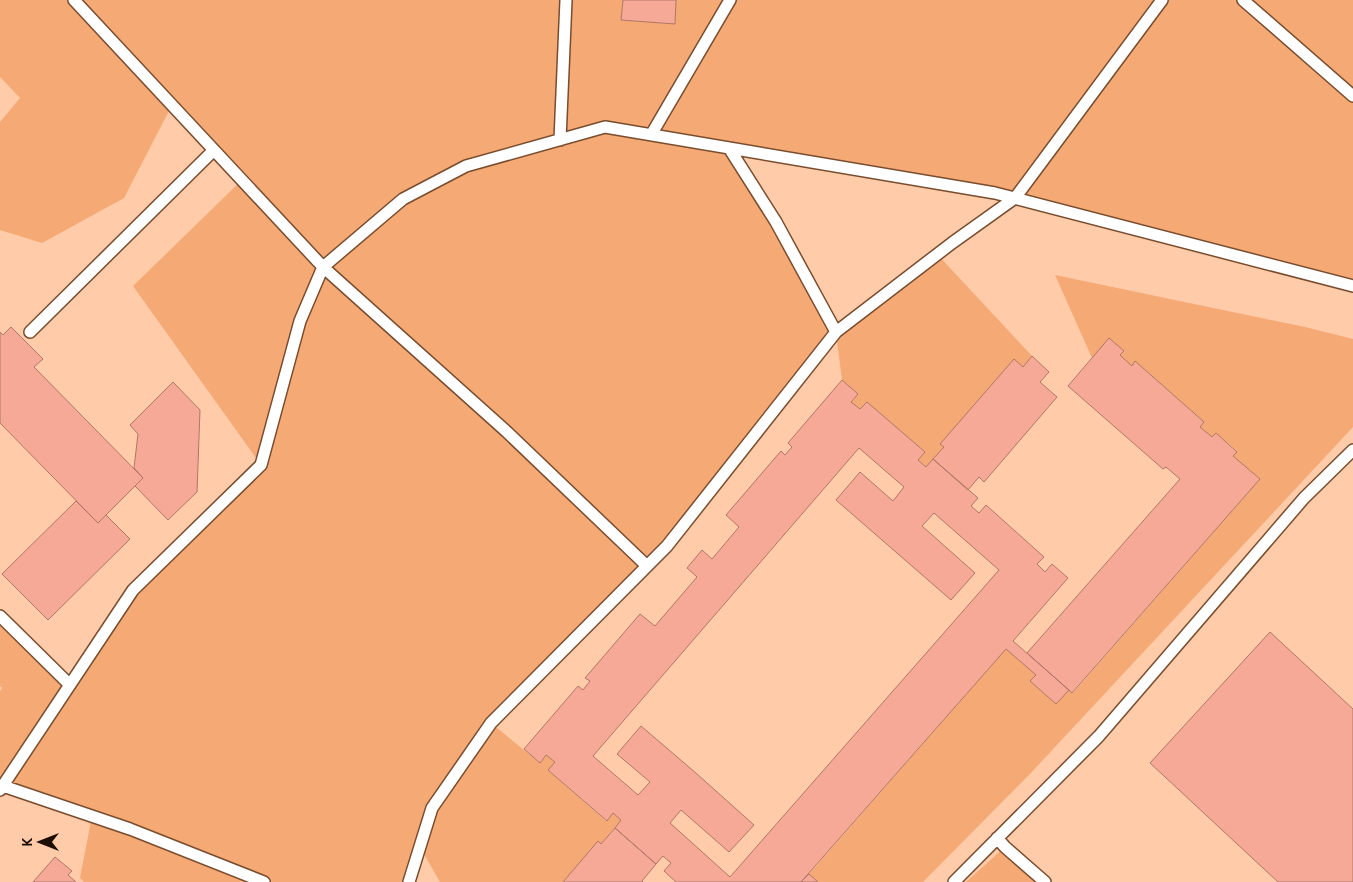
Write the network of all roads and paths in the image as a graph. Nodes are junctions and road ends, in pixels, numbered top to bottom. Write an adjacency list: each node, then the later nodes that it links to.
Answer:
1 (74, 0): 10 (lane)
2 (566, 0): 8 (lane)
3 (730, 0): 7 (lane)
4 (1162, 0): 11 (lane)
5 (1243, 0): 6 (lane)
6 (1353, 96)
7 (651, 135): 8 (lane); 9 (lane)
8 (560, 140): 12 (lane)
9 (729, 148): 11 (lane); 15 (lane)
10 (214, 150): 12 (lane); 14 (lane)
11 (1015, 198): 13 (lane); 15 (lane)
12 (323, 267): 17 (lane); 19 (lane)
13 (1353, 286)
14 (30, 332)
15 (836, 332): 17 (lane)
16 (1353, 450): 21 (lane)
17 (647, 566): 23 (lane)
18 (0, 616): 19 (lane)
19 (70, 685): 20 (lane)
20 (2, 788): 22 (lane)
21 (997, 838): 24 (lane); 25 (lane)
22 (264, 882)
23 (409, 882)
24 (954, 882)
25 (1045, 882)

